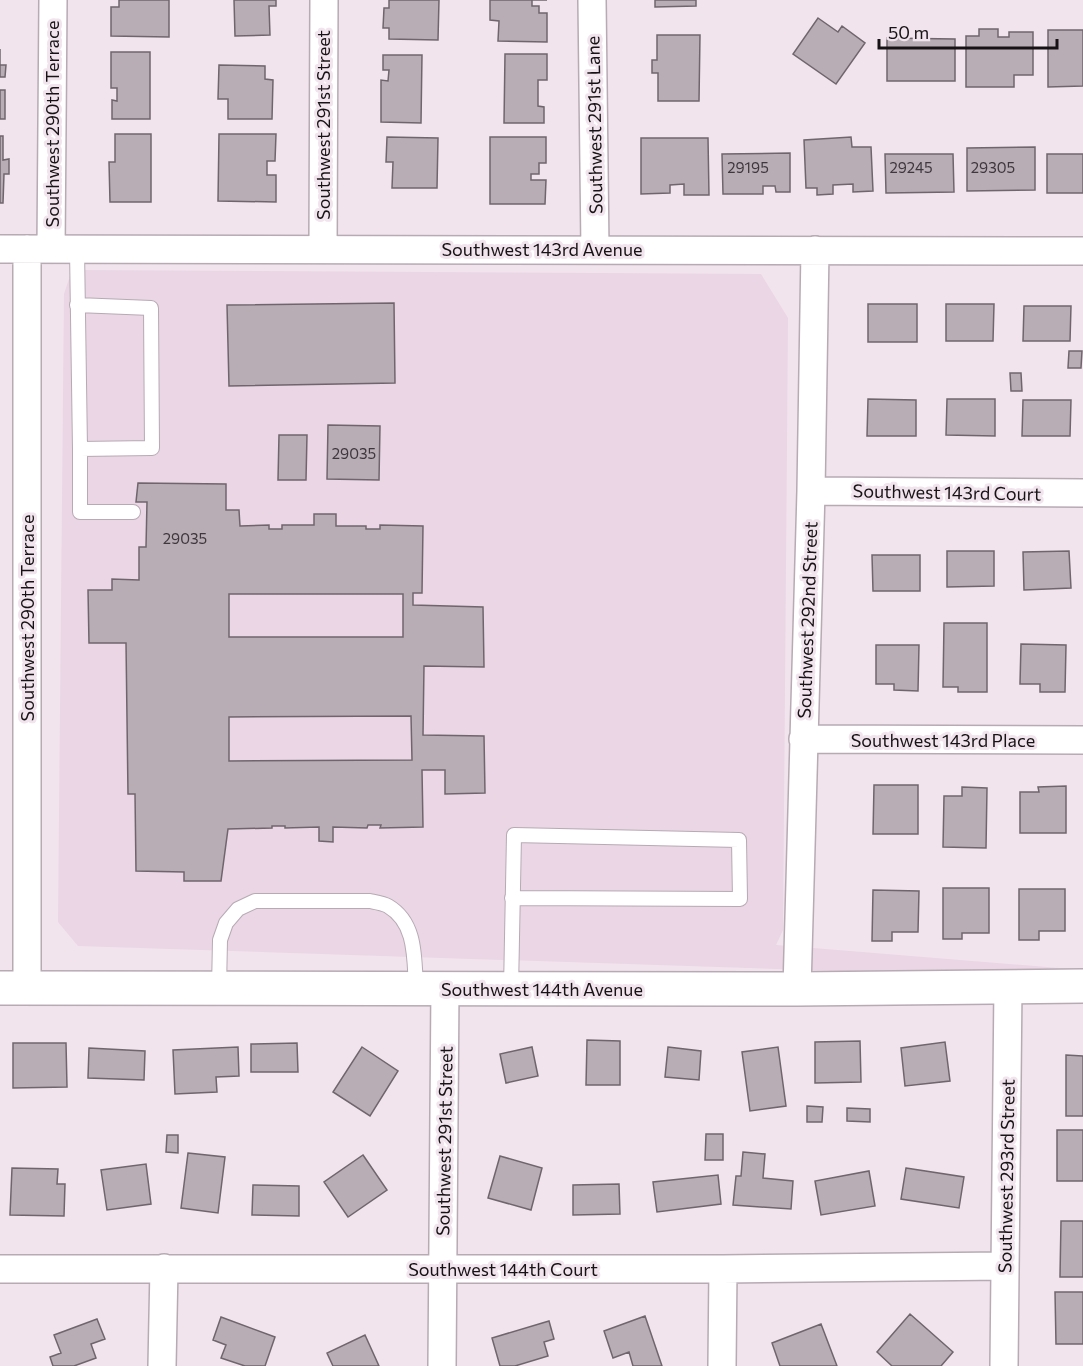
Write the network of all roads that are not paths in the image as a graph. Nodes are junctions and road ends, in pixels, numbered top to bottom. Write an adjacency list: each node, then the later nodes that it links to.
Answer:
1 (53, 0): 5 (street, Southwest 290th Terrace)
2 (324, 0): 6 (street, Southwest 291st Street)
3 (592, 0): 7 (street, Southwest 291st Lane)
4 (0, 249): 5 (street, Southwest 143rd Avenue)
5 (52, 249): 6 (street, Southwest 143rd Avenue); 10 (lane); 20 (street, Southwest 290th Terrace)
6 (323, 249): 7 (street, Southwest 143rd Avenue)
7 (595, 249): 8 (street, Southwest 143rd Avenue)
8 (815, 250): 9 (street, Southwest 143rd Avenue); 12 (street, Southwest 292nd Street)
9 (1083, 251)
10 (77, 305): 11 (lane); 11 (lane)
11 (80, 449): 14 (lane)
12 (811, 491): 13 (street, Southwest 143rd Court); 15 (street, Southwest 292nd Street)
13 (1083, 493)
14 (133, 512)
15 (803, 739): 16 (street, Southwest 143rd Place); 24 (street, Southwest 292nd Street)
16 (1083, 740)
17 (512, 898): 17 (lane); 23 (lane)
18 (1008, 986): 19 (street, Southwest 144th Avenue); 24 (street, Southwest 144th Avenue); 25 (street, Southwest 293rd Street)
19 (1083, 986)
20 (13, 988): 21 (street, Southwest 144th Avenue)
21 (219, 988): 22 (street, Southwest 144th Avenue); 22 (lane)
22 (430, 988): 23 (street, Southwest 144th Avenue); 28 (street, Southwest 291st Street)
23 (510, 988): 24 (street, Southwest 144th Avenue)
24 (797, 989)
25 (1005, 1266): 29 (street, Southwest 144th Court); 33 (street, Southwest 293rd Street)
26 (164, 1268): 27 (street, Southwest 144th Court); 28 (street, Southwest 144th Court); 30 (street)
27 (0, 1269)
28 (442, 1269): 29 (street, Southwest 144th Court); 31 (street, Southwest 291st Street)
29 (723, 1269): 32 (street)
30 (162, 1366)
31 (442, 1366)
32 (722, 1366)
33 (1005, 1366)

